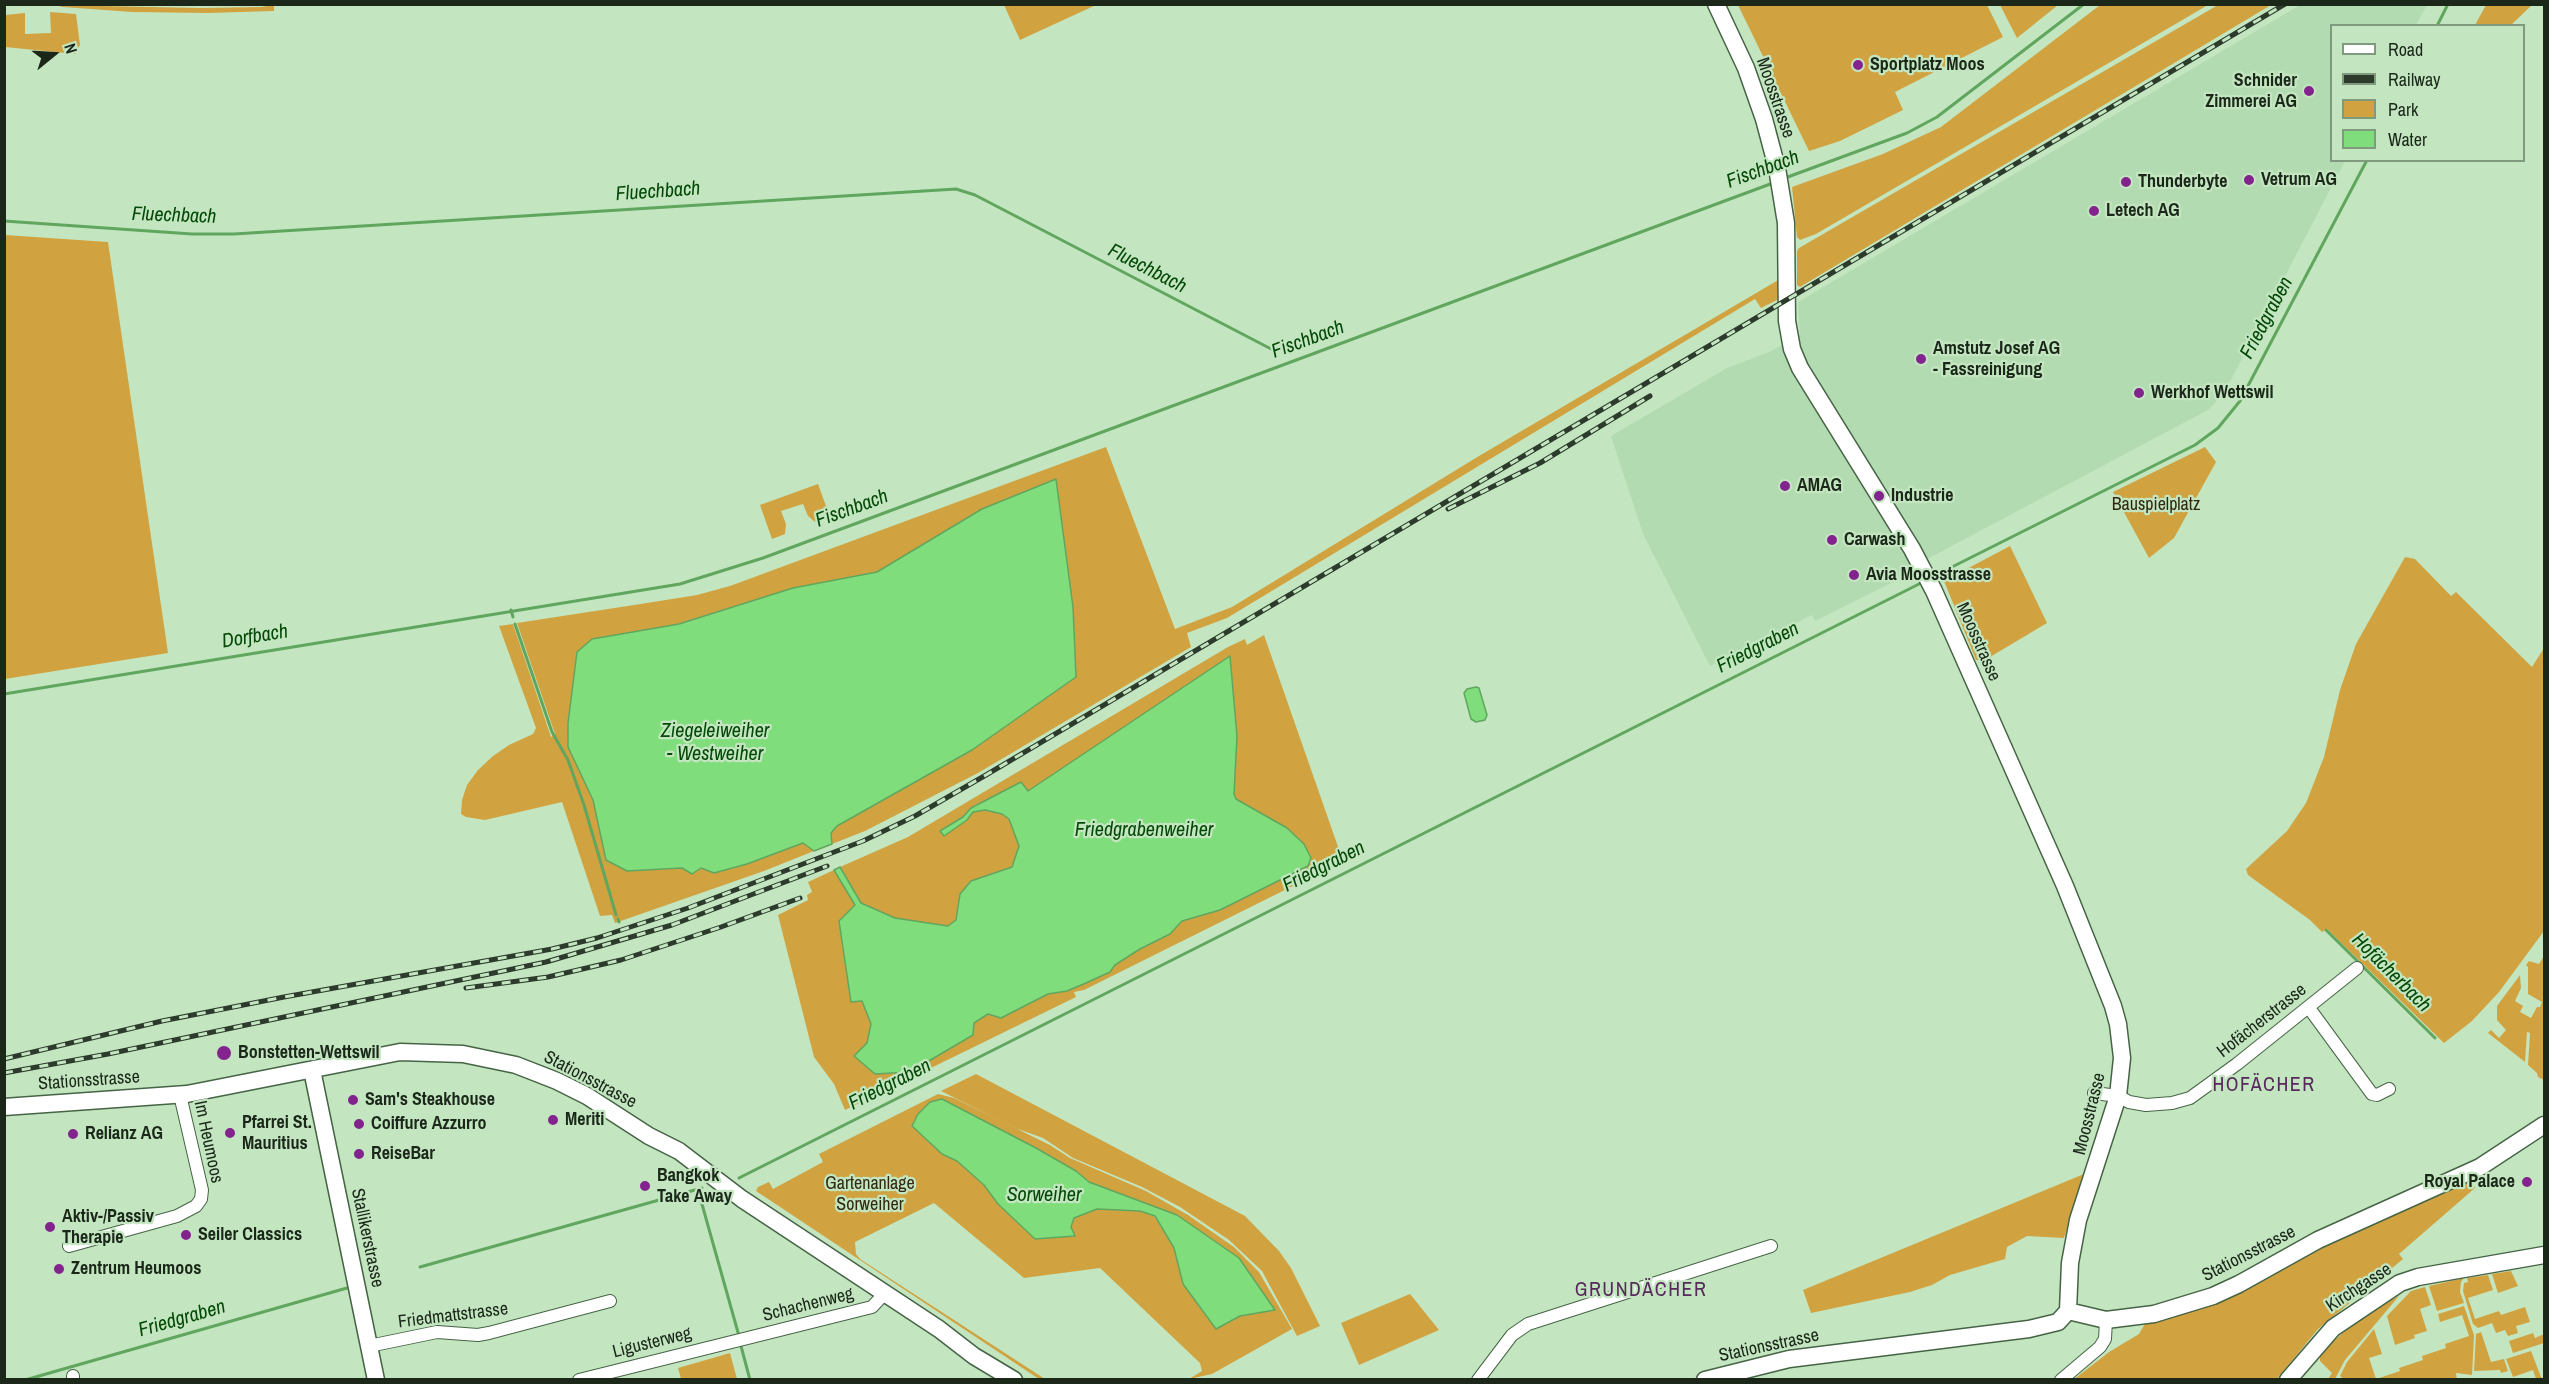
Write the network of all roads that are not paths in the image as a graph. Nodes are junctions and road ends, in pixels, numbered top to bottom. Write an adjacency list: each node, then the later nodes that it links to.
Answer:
1 (1716, 4): 8 (main road, Moosstrasse)
2 (2357, 968): 3 (street, Hofächerstrasse)
3 (2309, 1008): 5 (street); 8 (street, Hofächerstrasse)
4 (312, 1070): 7 (main road, Stationsstrasse); 14 (main road, Stationsstrasse); 19 (main road, Stallikerstrasse)
5 (2389, 1089)
6 (2094, 1093): 8 (street, Hofächerstrasse)
7 (180, 1095): 9 (main road, Stationsstrasse); 11 (street, Im Heumoos)
8 (2118, 1096): 16 (main road, Moosstrasse)
9 (4, 1107)
10 (2544, 1125): 17 (main road, Stationsstrasse)
11 (69, 1246)
12 (1771, 1246): 23 (street)
13 (2544, 1255): 26 (main road, Kirchgasse)
14 (885, 1293): 18 (street, Schachenweg); 22 (main road, Stationsstrasse)
15 (610, 1301): 19 (street, Friedmattstrasse)
16 (2068, 1311): 17 (main road, Stationsstrasse); 24 (main road, Stationsstrasse)
17 (2106, 1320): 25 (street)
18 (734, 1342): 21 (street, Ligusterweg)
19 (369, 1346): 20 (main road, Stallikerstrasse)
20 (376, 1380)
21 (579, 1380)
22 (1014, 1380)
23 (1478, 1380)
24 (1705, 1380)
25 (2061, 1380)
26 (2288, 1380)

